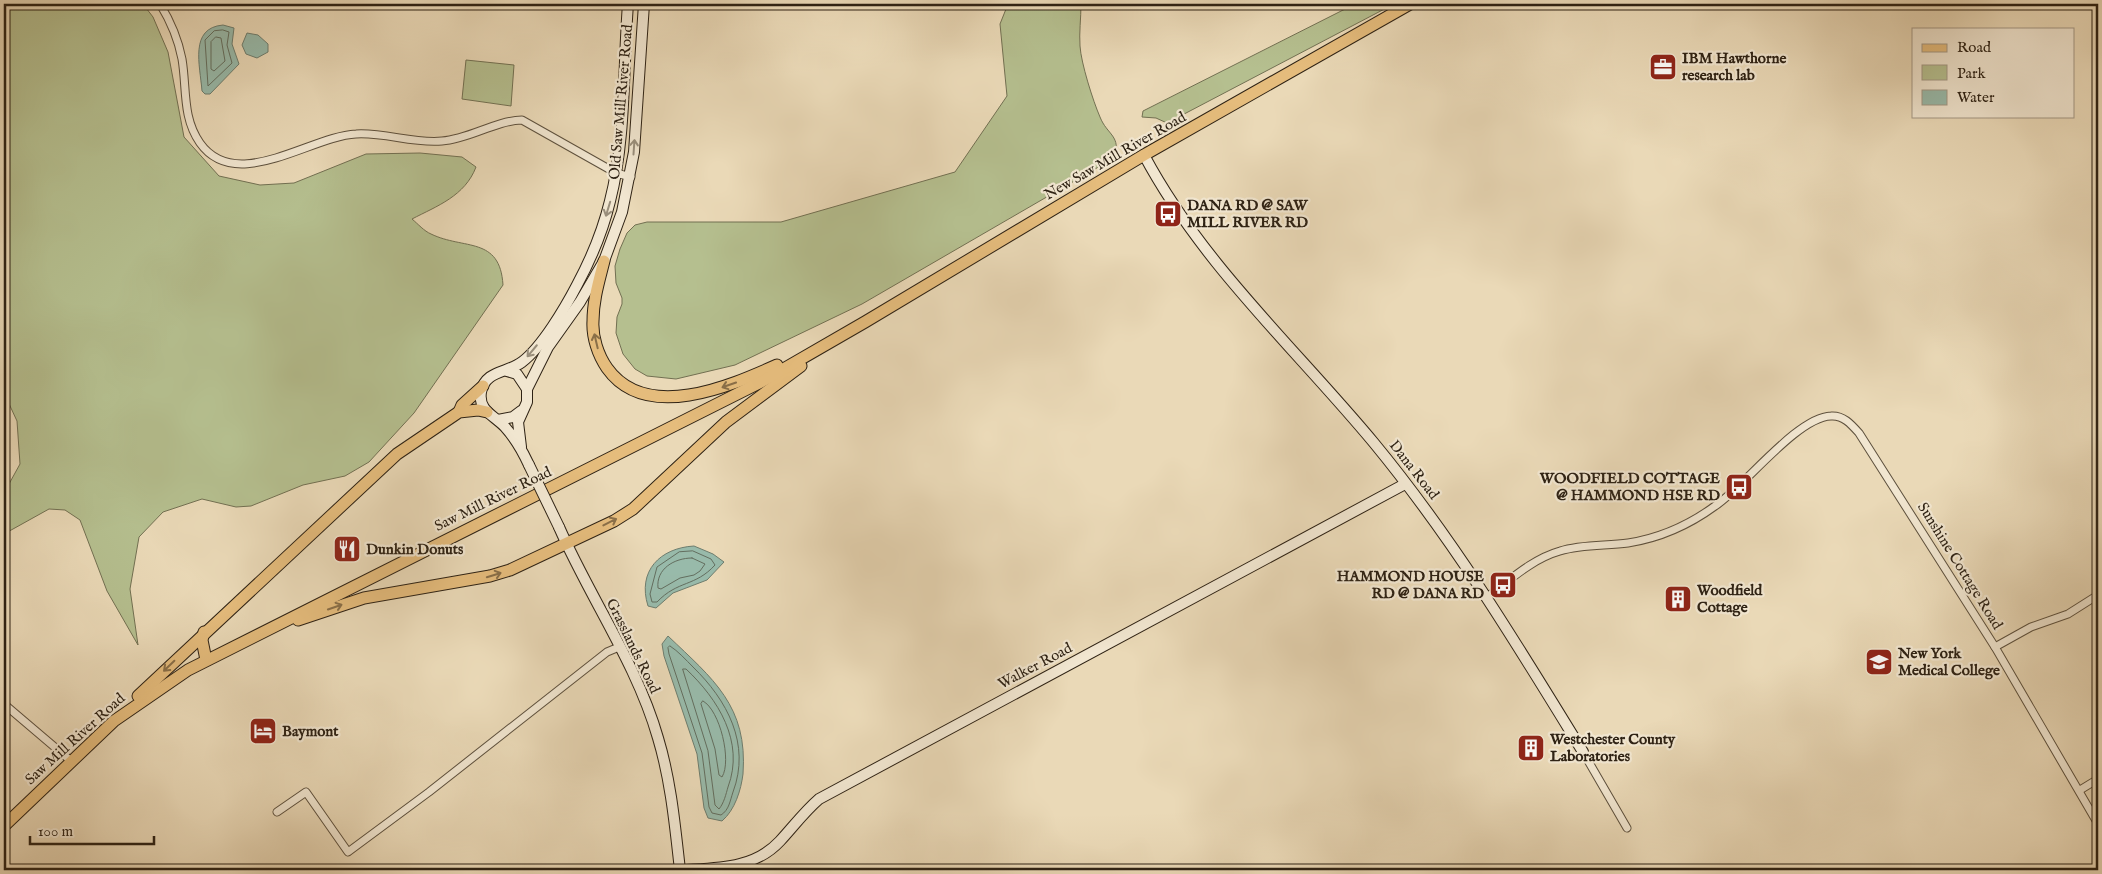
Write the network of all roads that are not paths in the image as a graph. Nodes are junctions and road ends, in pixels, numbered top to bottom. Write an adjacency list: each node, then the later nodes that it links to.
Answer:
1 (160, 4): 6 (street)
2 (628, 4): 6 (street, Old Saw Mill River Road)
3 (644, 4): 7 (street, Old Saw Mill River Road, one-way to 3)
4 (1410, 4): 5 (main road, New Saw Mill River Road)
5 (1144, 155): 9 (main road, New Saw Mill River Road); 18 (street, Dana Road)
6 (616, 173): 7 (street); 10 (street, Old Saw Mill River Road, one-way to 10)
7 (631, 177): 8 (street, Old Saw Mill River Road)
8 (604, 261): 9 (main road, one-way to 8); 12 (street, Old Saw Mill River Road)
9 (838, 338): 19 (main road, one-way to 9); 23 (main road, Saw Mill River Road)
10 (507, 371): 11 (street, Old Saw Mill River Road); 12 (street)
11 (483, 386): 14 (main road); 15 (street)
12 (527, 389): 13 (street, Old Saw Mill River Road)
13 (521, 411): 16 (street); 17 (street, Old Saw Mill River Road)
14 (459, 412): 15 (main road); 22 (main road)
15 (487, 412): 16 (street)
16 (498, 420): 17 (street)
17 (520, 447): 19 (street, Grasslands Road, bridge)
18 (1405, 484): 21 (street, Dana Road); 38 (street, Walker Road)
19 (566, 543): 23 (main road, one-way to 19); 24 (street, Grasslands Road)
20 (2098, 595): 25 (street)
21 (1487, 597): 25 (street, Sunshine Cottage Road); 29 (street, Dana Road)
22 (204, 632): 26 (main road); 28 (main road, one-way to 28)
23 (240, 643): 26 (main road, Saw Mill River Road)
24 (619, 646): 33 (street); 37 (street, Grasslands Road)
25 (1995, 647): 32 (street, Sunshine Cottage Road)
26 (206, 660): 28 (main road, Saw Mill River Road)
27 (4, 704): 30 (street)
28 (103, 730): 30 (main road, Saw Mill River Road)
29 (1583, 752): 36 (street, Dana Road)
30 (71, 761): 35 (main road, Saw Mill River Road)
31 (2098, 779): 32 (street)
32 (2080, 790): 34 (street, Sunshine Cottage Road)
33 (277, 812)
34 (2098, 824)
35 (4, 826)
36 (1627, 828)
37 (680, 870)
38 (686, 870)

